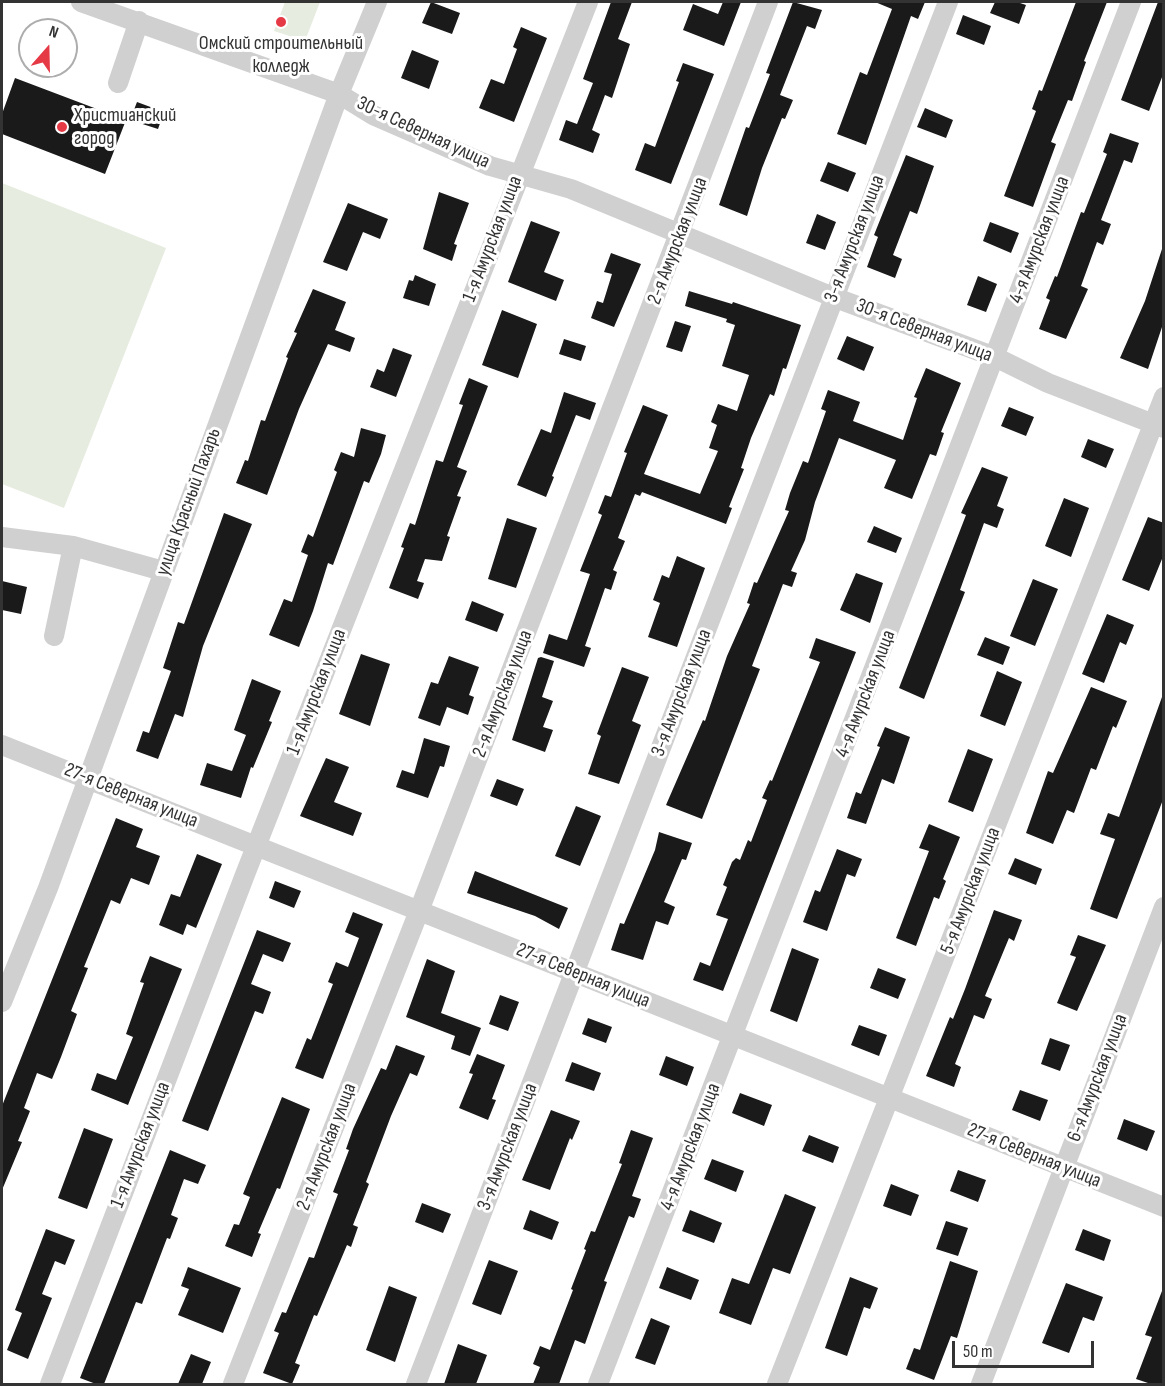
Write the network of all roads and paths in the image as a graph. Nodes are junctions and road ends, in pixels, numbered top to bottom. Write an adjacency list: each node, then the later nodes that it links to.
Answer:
1 (81, 2): 7 (street, 30-я Северная улица)
2 (376, 2): 9 (street, улица Красный Пахарь)
3 (588, 2): 10 (street, 1-я Амурская улица)
4 (768, 2): 11 (street, 2-я Амурская улица)
5 (948, 2): 12 (street, 3-я Амурская улица)
6 (1131, 2): 13 (street, 4-я Амурская улица)
7 (139, 21): 8 (street); 9 (street, 30-я Северная улица)
8 (118, 83)
9 (339, 94): 10 (street, 30-я Северная улица); 18 (street, улица Красный Пахарь)
10 (518, 175): 11 (street, 30-я Северная улица); 22 (street, 1-я Амурская улица)
11 (681, 234): 12 (street, 30-я Северная улица); 24 (street, 2-я Амурская улица)
12 (833, 297): 13 (street, 30-я Северная улица); 25 (street, 3-я Амурская улица)
13 (995, 357): 15 (street, 30-я Северная улица); 27 (street, 4-я Амурская улица)
14 (1164, 397): 15 (street, 5-я Амурская улица)
15 (1158, 426): 28 (street, 5-я Амурская улица)
16 (2, 537): 17 (street)
17 (73, 546): 18 (street); 19 (street)
18 (163, 571): 21 (street, улица Красный Пахарь)
19 (54, 636)
20 (2, 745): 21 (street, 27-я Северная улица)
21 (86, 779): 22 (street, 27-я Северная улица); 26 (street, улица Красный Пахарь)
22 (257, 846): 24 (street, 27-я Северная улица); 31 (street, 1-я Амурская улица)
23 (1164, 906): 29 (street, 6-я Амурская улица)
24 (419, 911): 25 (street, 27-я Северная улица); 32 (street, 2-я Амурская улица)
25 (575, 973): 27 (street, 27-я Северная улица); 33 (street, 3-я Амурская улица)
26 (2, 1002)
27 (734, 1036): 28 (street, 27-я Северная улица); 34 (street, 4-я Амурская улица)
28 (890, 1098): 29 (street, 27-я Северная улица); 35 (street, 5-я Амурская улица)
29 (1064, 1167): 30 (street, 27-я Северная улица); 36 (street, 6-я Амурская улица)
30 (1164, 1207)
31 (50, 1384)
32 (233, 1384)
33 (416, 1384)
34 (598, 1384)
35 (777, 1384)
36 (981, 1384)

